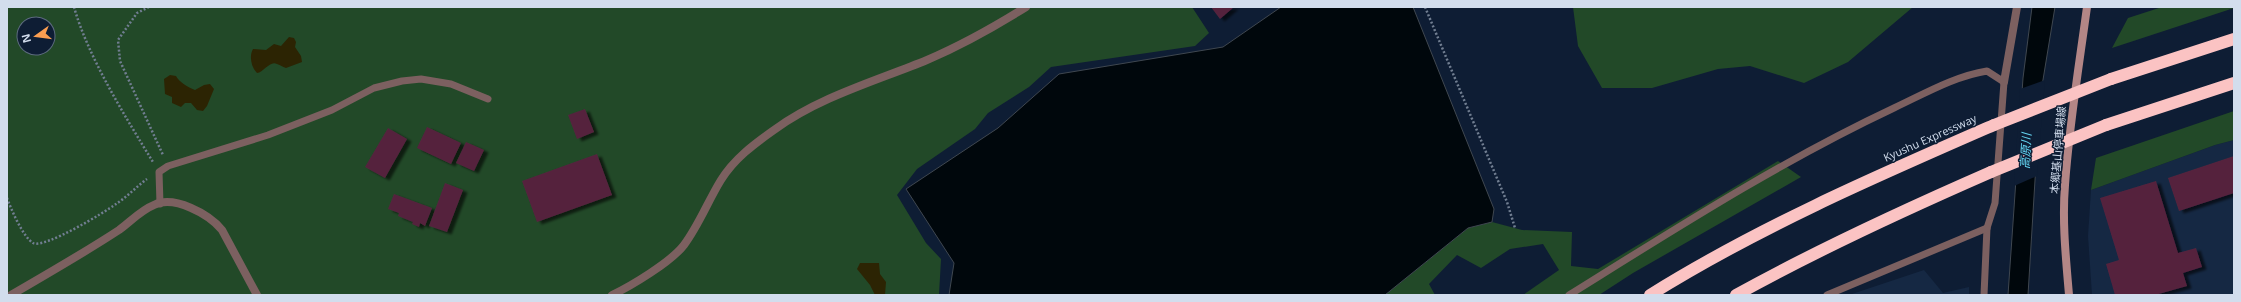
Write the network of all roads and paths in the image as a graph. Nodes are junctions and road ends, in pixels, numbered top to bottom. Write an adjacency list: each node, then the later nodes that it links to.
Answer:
1 (74, 7): 12 (path)
2 (149, 7): 11 (path)
3 (1026, 7): 19 (street)
4 (1425, 7): 15 (path)
5 (2017, 7): 8 (street)
6 (2087, 7): 25 (main road, 本郷基山停車場線)
7 (2234, 39): 21 (highway, Kyushu Expressway, bridge)
8 (2004, 82): 16 (lane); 20 (lane)
9 (2234, 83): 22 (highway, bridge)
10 (488, 99): 11 (lane)
11 (168, 166): 12 (lane)
12 (159, 172): 13 (path); 14 (lane)
13 (7, 198)
14 (160, 204): 17 (street); 18 (street)
15 (1515, 228)
16 (1987, 228): 23 (lane); 24 (lane)
17 (11, 295)
18 (257, 295)
19 (612, 295)
20 (1568, 295)
21 (1650, 295)
22 (1736, 295)
23 (1827, 295)
24 (1984, 295)
25 (2069, 295)

